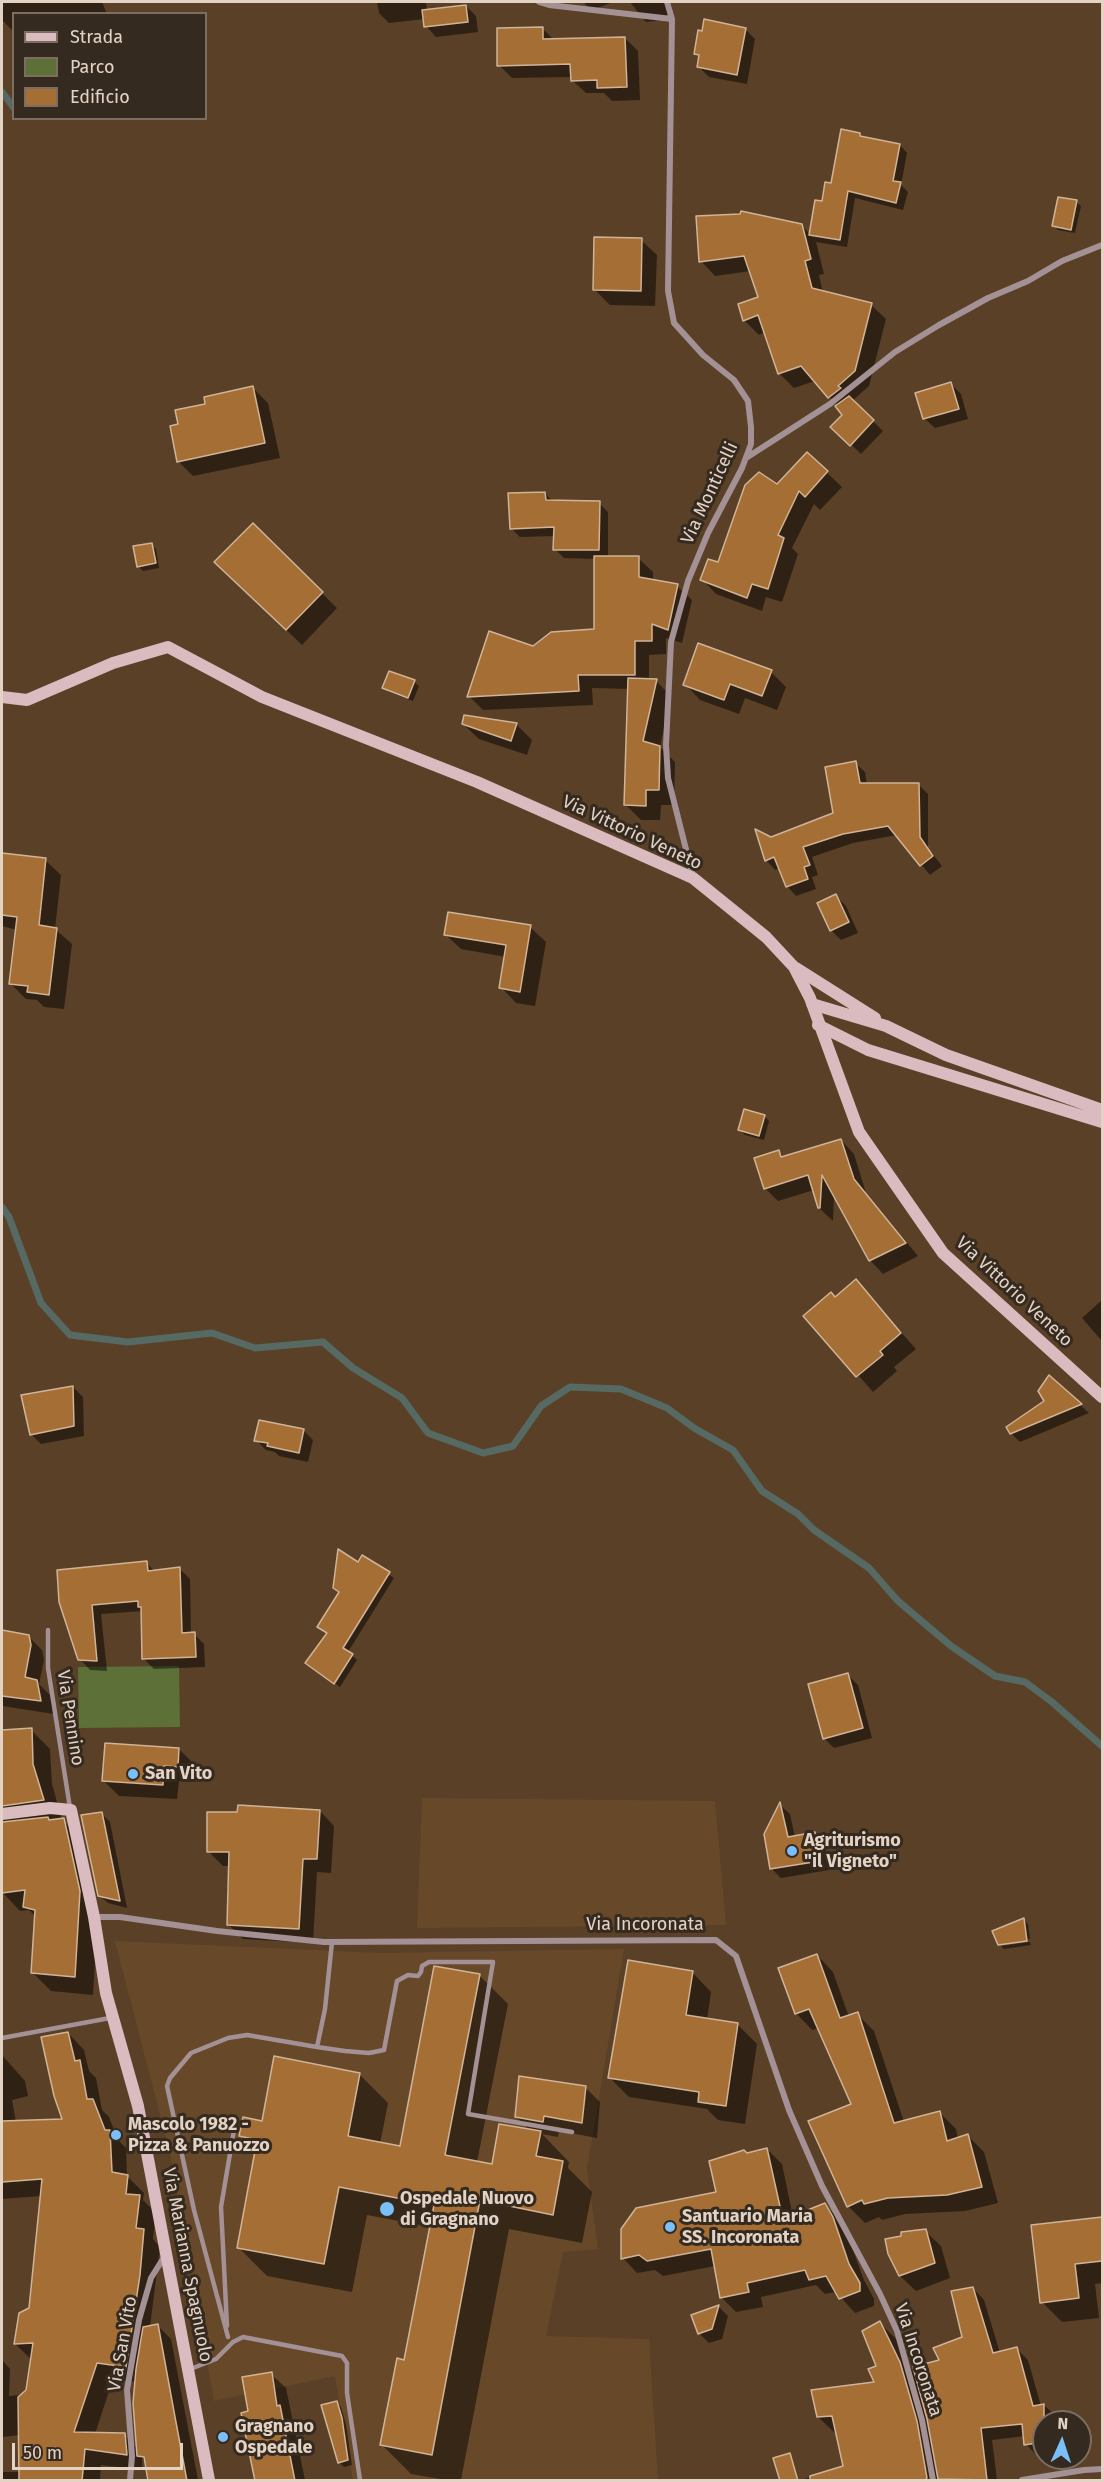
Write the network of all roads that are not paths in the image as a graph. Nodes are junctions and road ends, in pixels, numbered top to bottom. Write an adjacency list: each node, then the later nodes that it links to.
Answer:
1 (538, 2): 3 (street)
2 (667, 2): 3 (street, Via Monticelli)
3 (672, 18): 5 (street, Via Monticelli)
4 (1102, 245): 5 (street)
5 (745, 459): 7 (street, Via Monticelli)
6 (2, 697): 7 (street, Via Vittorio Veneto)
7 (693, 878): 8 (street, Via Vittorio Veneto)
8 (794, 967): 9 (street, Via Vittorio Veneto); 11 (street)
9 (812, 1004): 10 (street, Via Vittorio Veneto); 11 (street)
10 (818, 1025): 13 (street); 14 (street, Via Vittorio Veneto)
11 (886, 1026): 12 (street)
12 (1102, 1110)
13 (1102, 1122)
14 (1102, 1397)
15 (48, 1630): 16 (lane, Via Pennino)
16 (71, 1810): 17 (street); 18 (street, Via Marianna Spagnuolo)
17 (2, 1814)
18 (94, 1917): 19 (street, Via Incoronata); 20 (street, Via Marianna Spagnuolo)
19 (332, 1942): 22 (lane); 33 (street, Via Incoronata)
20 (113, 2017): 21 (lane); 25 (street, Via Marianna Spagnuolo)
21 (2, 2038)
22 (317, 2047): 24 (lane); 26 (lane)
23 (236, 2118): 26 (lane)
24 (572, 2132)
25 (167, 2253): 28 (street, Via Marianna Spagnuolo); 30 (street, Via San Vito)
26 (228, 2337): 27 (lane)
27 (229, 2347): 28 (lane); 32 (lane)
28 (188, 2370): 31 (street, Via Marianna Spagnuolo)
29 (1102, 2469): 34 (street)
30 (130, 2481)
31 (209, 2481)
32 (360, 2481)
33 (933, 2481)
34 (1022, 2481)

